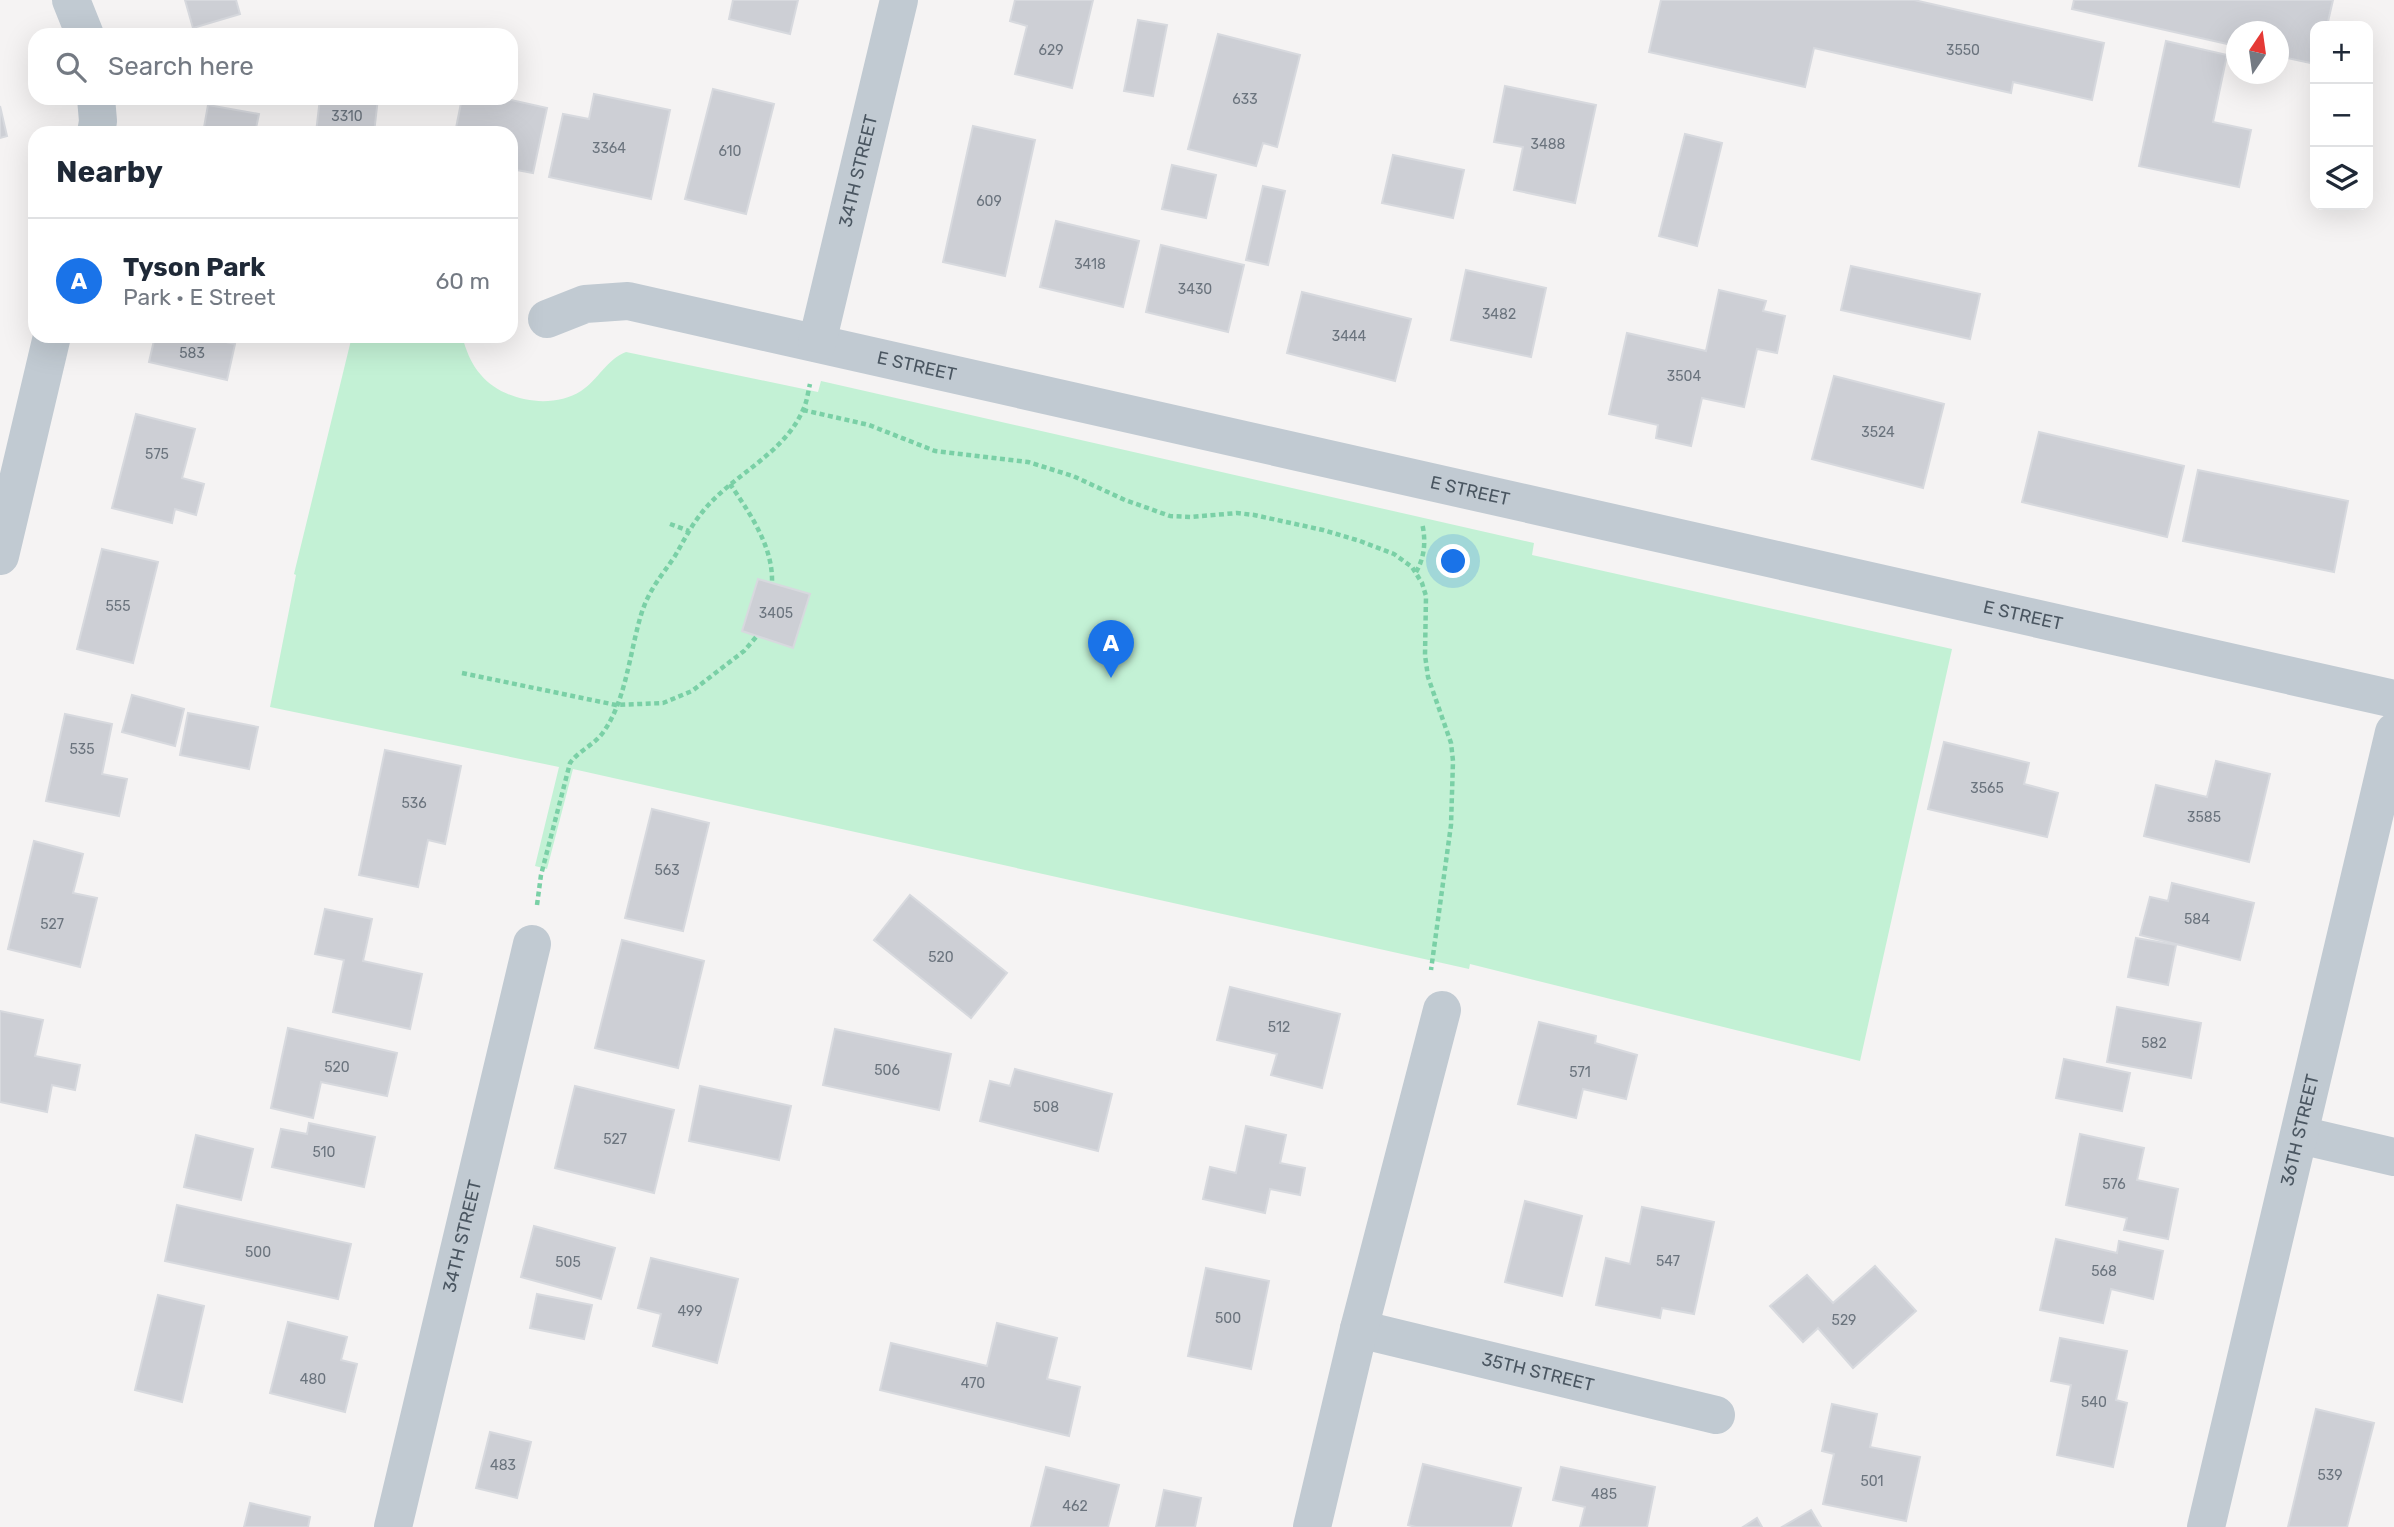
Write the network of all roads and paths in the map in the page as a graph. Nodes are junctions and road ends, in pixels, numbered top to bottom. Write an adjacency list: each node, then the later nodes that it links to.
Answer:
1 (72, 0): 3 (street)
2 (899, 0): 8 (street, 34TH STREET)
3 (82, 28)
4 (97, 105): 5 (street)
5 (97, 126)
6 (547, 319): 8 (street, E STREET)
7 (50, 343): 14 (street)
8 (817, 343): 9 (path); 10 (street, E STREET)
9 (803, 410): 11 (path); 15 (path)
10 (1429, 481): 15 (path); 19 (street, E STREET)
11 (730, 484): 13 (path); 16 (path)
12 (670, 524): 13 (path)
13 (689, 531): 20 (path)
14 (0, 556)
15 (1416, 572): 23 (path)
16 (772, 582)
17 (757, 636): 20 (path)
18 (462, 673): 20 (path)
19 (2394, 699)
20 (616, 705): 22 (path)
21 (2394, 732): 24 (street, 36TH STREET)
22 (532, 944): 28 (street, 34TH STREET)
23 (1436, 994): 26 (street)
24 (2300, 1135): 25 (street); 30 (street, 36TH STREET)
25 (2394, 1157)
26 (1359, 1329): 27 (street, 35TH STREET); 29 (street)
27 (1716, 1415)
28 (393, 1527)
29 (1312, 1527)
30 (2206, 1527)

